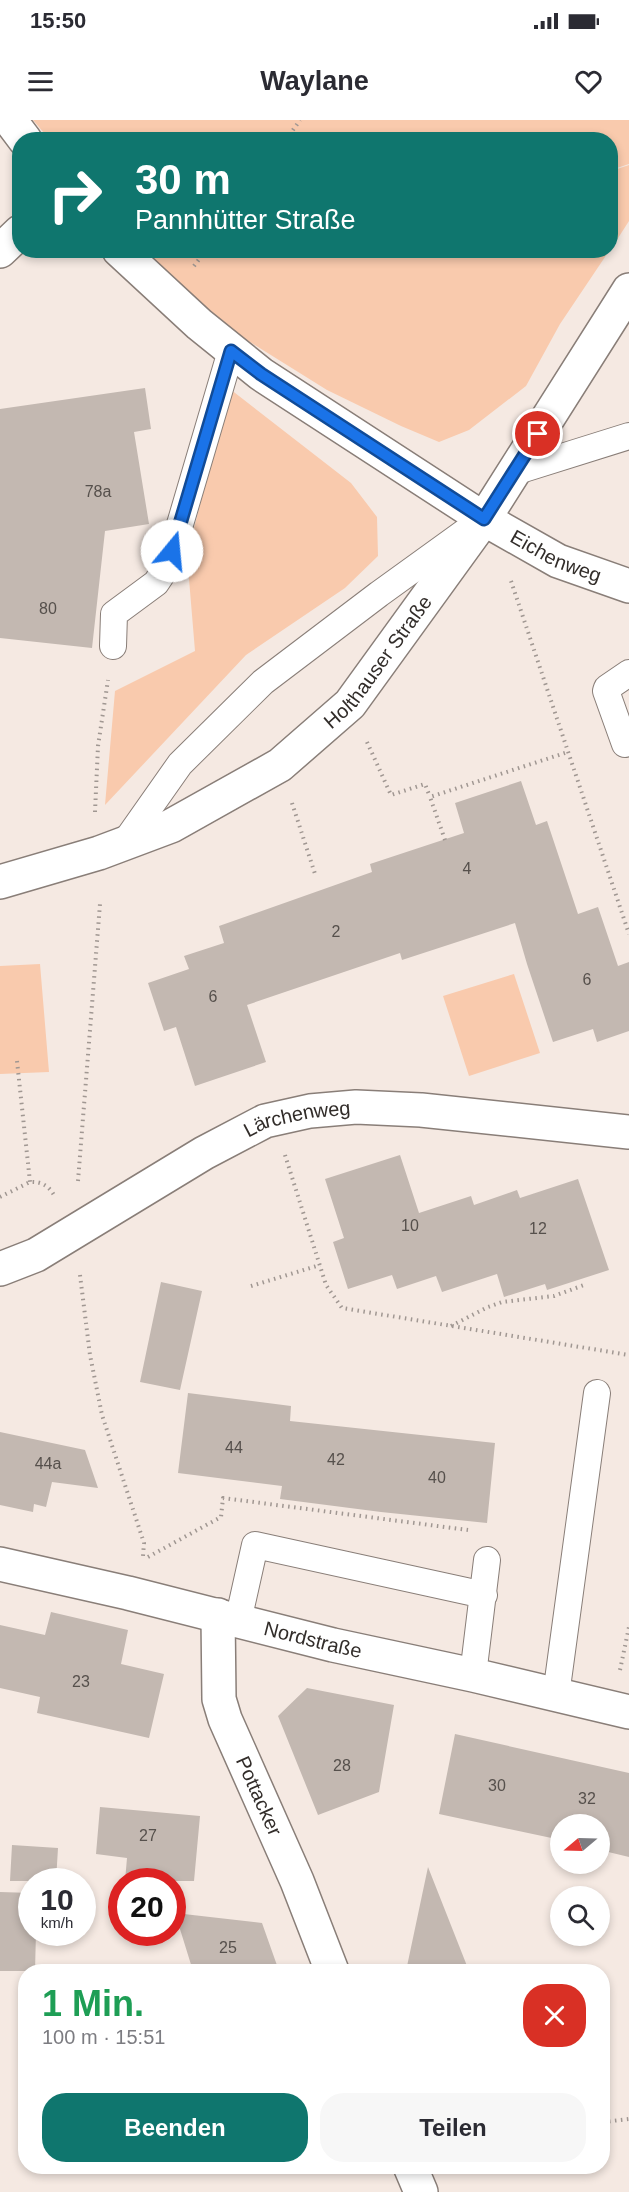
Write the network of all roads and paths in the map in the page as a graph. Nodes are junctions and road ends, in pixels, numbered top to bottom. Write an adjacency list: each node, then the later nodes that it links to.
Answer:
1 (12, 240): 2 (street)
2 (0, 251)
3 (127, 258): 5 (street, Eichenweg)
4 (629, 290): 7 (street, Holthauser Straße)
5 (231, 351): 8 (street, Eichenweg); 10 (lane)
6 (629, 436): 7 (lane)
7 (514, 472): 8 (street, Holthauser Straße)
8 (494, 524): 9 (street, Eichenweg); 12 (street, Holthauser Straße); 14 (path); 19 (lane)
9 (629, 586)
10 (113, 646): 17 (path)
11 (629, 673): 13 (lane)
12 (350, 705): 15 (street, Holthauser Straße); 16 (path)
13 (626, 744)
14 (568, 752): 16 (path); 22 (path)
15 (280, 765): 19 (street, Holthauser Straße); 20 (path)
16 (430, 797): 18 (path)
17 (96, 822)
18 (445, 840)
19 (123, 845): 21 (street, Holthauser Straße)
20 (316, 877)
21 (0, 882)
22 (629, 934)
23 (17, 1061): 26 (path)
24 (274, 1119): 25 (street, Lärchenweg); 28 (street, Lärchenweg); 29 (path)
25 (629, 1132)
26 (30, 1182): 27 (path); 28 (path)
27 (0, 1197)
28 (74, 1233): 30 (street, Lärchenweg)
29 (320, 1265): 32 (path); 33 (path)
30 (0, 1269)
31 (584, 1285): 33 (path)
32 (251, 1286)
33 (451, 1327): 34 (path)
34 (629, 1355)
35 (597, 1393): 41 (lane)
36 (487, 1560): 38 (lane)
37 (0, 1564): 39 (street, Nordstraße)
38 (484, 1595): 39 (lane); 40 (lane)
39 (228, 1618): 40 (street, Nordstraße); 43 (street, Pottacker)
40 (473, 1675): 41 (street, Nordstraße)
41 (556, 1695): 42 (street, Nordstraße)
42 (629, 1712)
43 (329, 1964)
44 (629, 2119): 45 (path)
45 (610, 2121)
46 (413, 2174): 47 (street)
47 (421, 2192)

